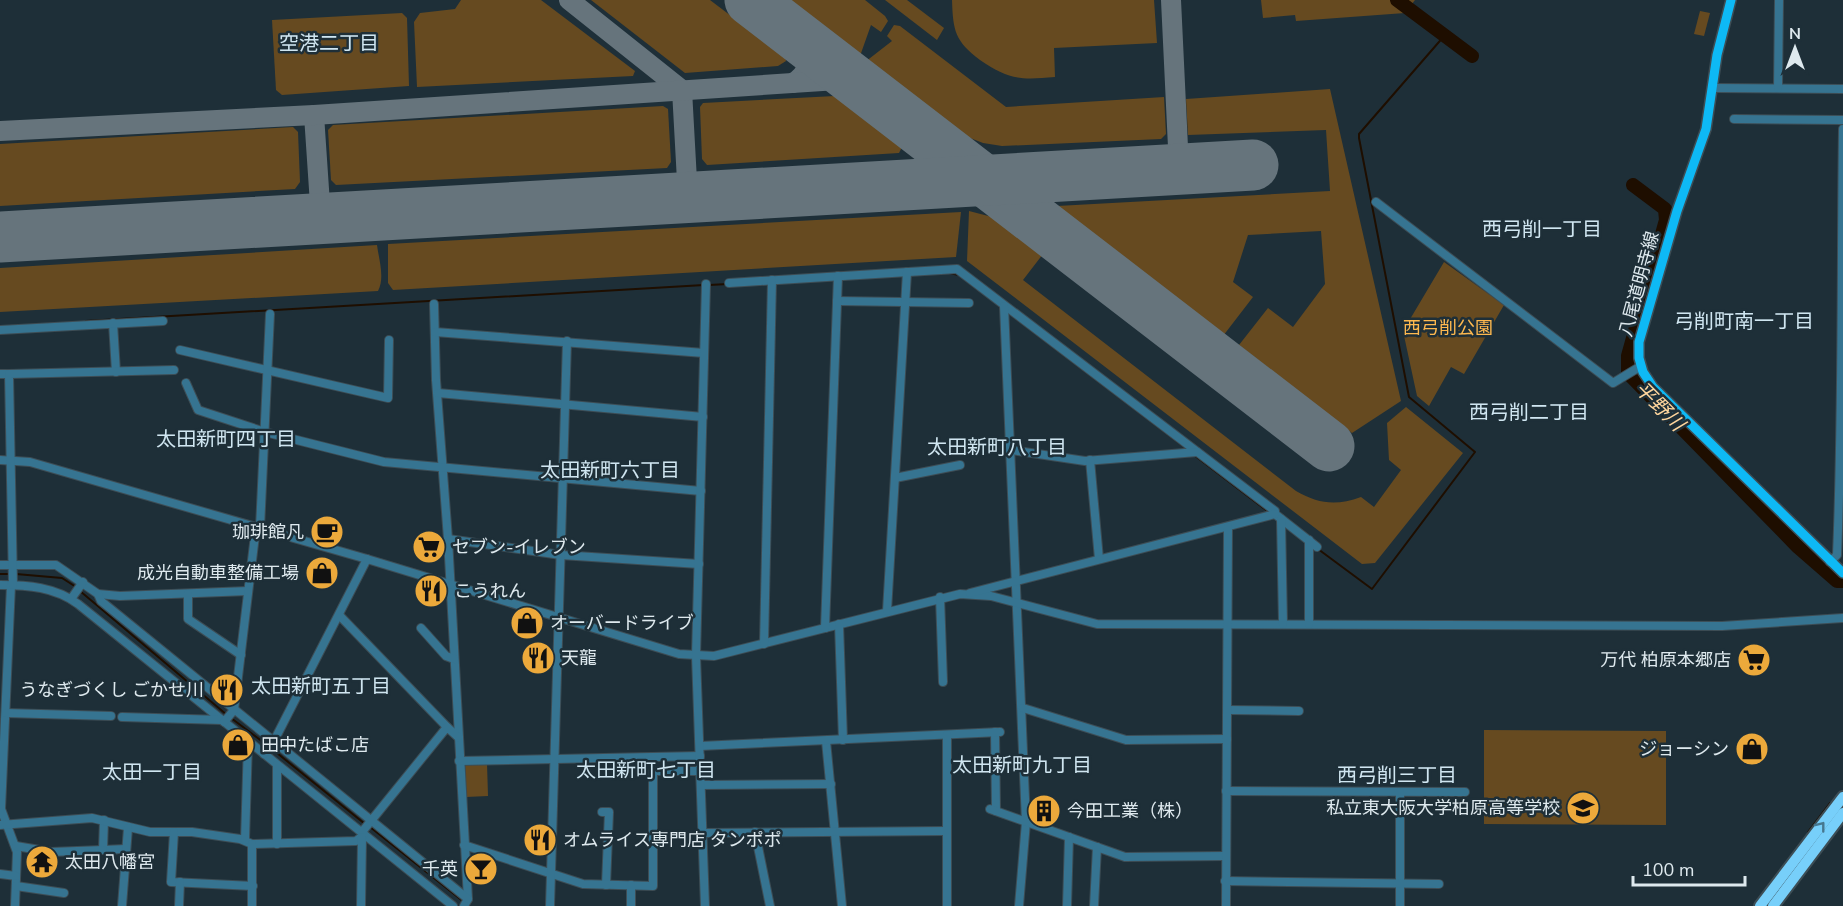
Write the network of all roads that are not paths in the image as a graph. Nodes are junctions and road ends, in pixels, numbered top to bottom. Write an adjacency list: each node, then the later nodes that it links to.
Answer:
1 (1731, 0): 3 (main road, 八尾道明寺線)
2 (1779, 0): 4 (street)
3 (1714, 88): 4 (street); 30 (main road, 八尾道明寺線)
4 (1778, 88): 5 (street)
5 (1843, 89)
6 (1734, 119): 7 (street)
7 (1843, 120)
8 (1843, 129): 27 (street)
9 (1376, 201): 30 (street)
10 (907, 272): 11 (street); 15 (street); 19 (street)
11 (838, 276): 12 (street); 16 (street)
12 (772, 280): 13 (street); 91 (street)
13 (729, 283)
14 (706, 284): 29 (street)
15 (906, 300): 16 (street); 17 (street); 51 (street)
16 (837, 301): 88 (street)
17 (969, 303)
18 (434, 304): 24 (street)
19 (1004, 306): 42 (street); 43 (street)
20 (270, 314): 32 (street)
21 (163, 321): 22 (street)
22 (113, 323): 23 (street); 33 (street)
23 (0, 330)
24 (435, 332): 26 (street); 37 (street)
25 (389, 340): 32 (street)
26 (567, 340): 29 (street); 38 (street)
27 (1842, 345): 39 (street)
28 (180, 350): 32 (street)
29 (704, 353): 40 (street)
30 (1641, 366): 62 (main road)
31 (174, 370): 33 (street)
32 (268, 370): 41 (street)
33 (116, 372): 35 (street)
34 (0, 374): 35 (street)
35 (9, 374): 46 (street)
36 (186, 383): 41 (street)
37 (438, 393): 38 (street); 49 (street)
38 (567, 404): 40 (street); 50 (street)
39 (1843, 404): 44 (street)
40 (703, 417): 52 (street)
41 (265, 432): 49 (street); 54 (street)
42 (1011, 450): 47 (street); 67 (street)
43 (1197, 452): 47 (street); 53 (street)
44 (1843, 456): 62 (street)
45 (0, 460): 46 (street)
46 (12, 460): 54 (street); 65 (street)
47 (1090, 460): 60 (street)
48 (960, 465): 51 (street)
49 (443, 467): 50 (street); 56 (street)
50 (565, 478): 52 (street); 59 (street)
51 (895, 478): 79 (street)
52 (701, 491): 63 (street)
53 (1278, 517): 55 (street); 57 (street); 85 (street)
54 (258, 527): 61 (street); 72 (street)
55 (1228, 527): 60 (street); 84 (street)
56 (448, 539): 59 (street); 71 (street)
57 (1309, 540): 58 (street); 86 (street)
58 (1317, 547)
59 (561, 555): 63 (street); 81 (street)
60 (1099, 559): 67 (street)
61 (367, 560): 71 (street); 80 (street)
62 (1830, 562): 66 (main road)
63 (699, 564): 93 (street)
64 (0, 565): 65 (street)
65 (14, 565): 68 (street); 69 (street)
66 (1843, 573)
67 (1016, 579): 75 (street); 78 (street)
68 (13, 582): 70 (street); 77 (street); 104 (street)
69 (83, 582): 73 (street); 77 (street)
70 (0, 585)
71 (450, 585): 81 (street); 94 (street)
72 (248, 591): 74 (street); 92 (street)
73 (98, 594): 74 (street); 89 (street)
74 (189, 594): 92 (street)
75 (969, 594): 76 (street); 78 (street)
76 (940, 597): 79 (street); 97 (street)
77 (71, 598): 90 (street)
78 (1017, 603): 84 (street); 101 (street)
79 (887, 611): 83 (street)
80 (340, 616): 109 (street); 114 (street)
81 (558, 617): 93 (street); 120 (street)
82 (1843, 618): 86 (street)
83 (839, 624): 88 (street); 113 (street)
84 (1226, 624): 85 (street); 103 (street)
85 (1283, 624): 86 (street)
86 (1309, 624)
87 (421, 628): 94 (street)
88 (825, 628): 91 (street)
89 (142, 633): 90 (street); 95 (street)
90 (133, 643): 98 (street)
91 (764, 644): 93 (street)
92 (241, 655): 102 (street)
93 (696, 656): 117 (street)
94 (454, 659): 111 (street)
95 (190, 673): 96 (street); 98 (street)
96 (197, 679): 98 (street); 99 (street)
97 (943, 682)
98 (185, 686): 100 (street)
99 (210, 690): 100 (street); 102 (street)
100 (202, 700): 108 (street)
101 (1023, 708): 112 (street); 143 (street)
102 (234, 710): 108 (street); 114 (street)
103 (1228, 710): 105 (street); 112 (street)
104 (4, 711): 106 (street); 130 (street)
105 (1299, 711)
106 (111, 716)
107 (122, 717): 108 (street)
108 (224, 720): 116 (street)
109 (447, 727): 111 (street); 141 (street)
110 (948, 735): 113 (street); 143 (street); 146 (street)
111 (458, 737): 121 (street)
112 (1227, 739): 129 (street)
113 (843, 740): 115 (street)
114 (274, 741): 118 (street); 124 (street)
115 (826, 741): 117 (street); 125 (street)
116 (248, 742): 118 (street); 153 (street)
117 (700, 746): 119 (street)
118 (266, 752): 122 (street)
119 (700, 756): 120 (street); 123 (street)
120 (554, 757): 121 (street); 164 (street)
121 (459, 761): 155 (street)
122 (277, 765): 127 (street); 154 (street)
123 (701, 771): 126 (street); 171 (street)
124 (319, 778): 127 (street); 128 (street)
125 (831, 784): 126 (street); 149 (street)
126 (701, 785): 151 (street)
127 (311, 788): 134 (street)
128 (332, 789): 134 (street); 135 (street)
129 (1226, 791): 131 (street); 160 (street)
130 (1, 792): 144 (street)
131 (1400, 792): 132 (street); 168 (street)
132 (1465, 792)
133 (1843, 797): 193 (highway, one-way to 133)
134 (324, 798): 136 (street)
135 (343, 798): 136 (street); 137 (street)
136 (335, 807): 139 (street)
137 (354, 807): 139 (street); 141 (street)
138 (602, 812): 170 (street)
139 (347, 816): 150 (street)
140 (104, 820): 144 (street); 145 (street); 158 (street)
141 (371, 820): 150 (street); 161 (street)
142 (1841, 821): 194 (highway)
143 (1026, 822): 152 (street); 188 (street)
144 (3, 825): 156 (street)
145 (128, 828): 147 (street); 159 (street)
146 (947, 831): 149 (street); 187 (street)
147 (174, 832): 153 (street); 167 (street)
148 (756, 832): 149 (street); 151 (street); 185 (street)
149 (835, 832): 186 (street)
150 (363, 833): 154 (street); 161 (street); 180 (street)
151 (703, 833): 184 (street)
152 (1069, 837): 157 (street); 189 (street)
153 (248, 842): 154 (street); 173 (street)
154 (277, 844)
155 (464, 845): 164 (street); 175 (street)
156 (16, 846): 158 (street); 165 (street)
157 (1097, 847): 160 (street); 190 (street)
158 (103, 849): 159 (street)
159 (125, 849): 177 (street)
160 (1225, 856): 166 (street)
161 (407, 860): 162 (street); 162 (street)
162 (414, 866): 175 (street); 181 (street)
163 (0, 874): 165 (street)
164 (550, 874): 170 (street); 182 (street)
165 (16, 876): 172 (street)
166 (1225, 881): 168 (street); 191 (street)
167 (180, 882): 173 (street); 178 (street)
168 (1400, 884): 169 (street); 192 (street)
169 (1439, 884)
170 (606, 885): 171 (street)
171 (631, 885): 183 (street)
172 (16, 886): 174 (street); 176 (street)
173 (253, 886): 179 (street)
174 (64, 893)
175 (467, 902)
176 (15, 906)
177 (122, 906)
178 (178, 906)
179 (252, 906)
180 (361, 906)
181 (453, 906)
182 (550, 906)
183 (631, 906)
184 (705, 906)
185 (770, 906)
186 (842, 906)
187 (947, 906)
188 (1019, 906)
189 (1067, 906)
190 (1094, 906)
191 (1226, 906)
192 (1400, 906)
193 (1761, 906)
194 (1773, 906)

